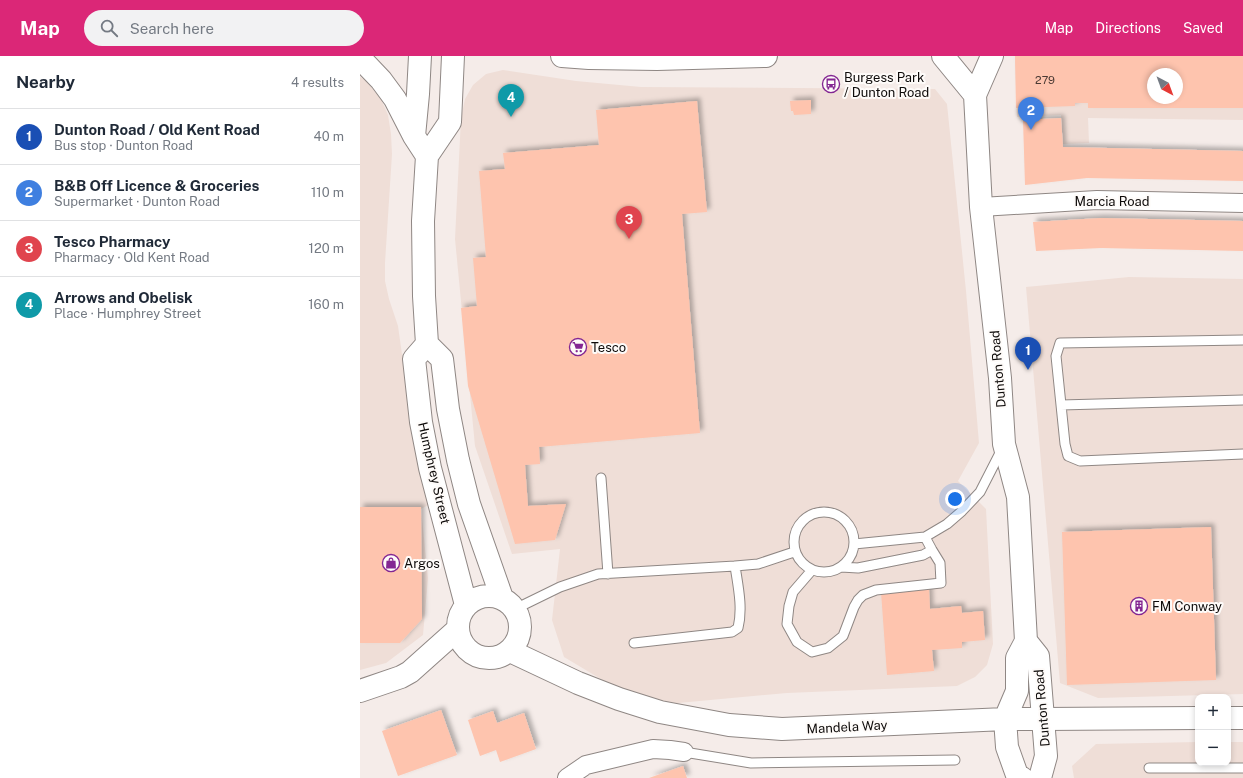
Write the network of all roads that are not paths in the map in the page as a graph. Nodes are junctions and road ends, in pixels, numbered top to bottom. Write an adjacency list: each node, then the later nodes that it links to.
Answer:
1 (420, 56): 9 (main road)
2 (453, 56): 10 (main road)
3 (562, 56): 4 (main road)
4 (766, 56)
5 (944, 56): 8 (main road)
6 (992, 56): 8 (main road, Dunton Road)
7 (360, 58): 9 (main road)
8 (975, 95): 12 (main road, Dunton Road)
9 (414, 136): 10 (main road)
10 (427, 156): 14 (main road)
11 (1243, 203): 12 (street, Marcia Road)
12 (981, 207): 17 (main road, Dunton Road)
13 (1243, 340): 16 (lane)
14 (427, 344): 28 (main road, Humphrey Street); 29 (main road, Humphrey Street)
15 (1243, 400): 16 (lane)
16 (1061, 405): 18 (lane)
17 (1004, 444): 20 (lane); 31 (main road, Dunton Road)
18 (1243, 454)
19 (601, 478): 27 (lane)
20 (925, 536): 21 (lane); 22 (lane)
21 (854, 544): 23 (lane); 25 (lane)
22 (932, 550): 25 (lane); 26 (lane)
23 (794, 552): 24 (lane); 26 (lane)
24 (736, 566): 27 (lane); 32 (lane)
25 (841, 567): 26 (lane)
26 (812, 570)
27 (608, 574): 28 (lane)
28 (508, 603): 29 (main road); 33 (main road)
29 (466, 605): 30 (main road)
30 (457, 630): 33 (main road); 34 (main road)
31 (1026, 642): 38 (main road, Dunton Road); 39 (main road, Dunton Road)
32 (634, 643)
33 (510, 651): 39 (main road, Mandela Way)
34 (360, 691)
35 (1195, 718): 38 (main road, Mandela Way)
36 (1231, 718): 37 (main road)
37 (1243, 718)
38 (1043, 719): 39 (main road, Mandela Way); 46 (main road, Dunton Road)
39 (1005, 720): 45 (main road, Dunton Road)
40 (684, 752): 41 (lane); 44 (street)
41 (955, 760)
42 (1149, 768): 43 (lane)
43 (1243, 768)
44 (567, 778)
45 (1022, 778)
46 (1040, 778)

